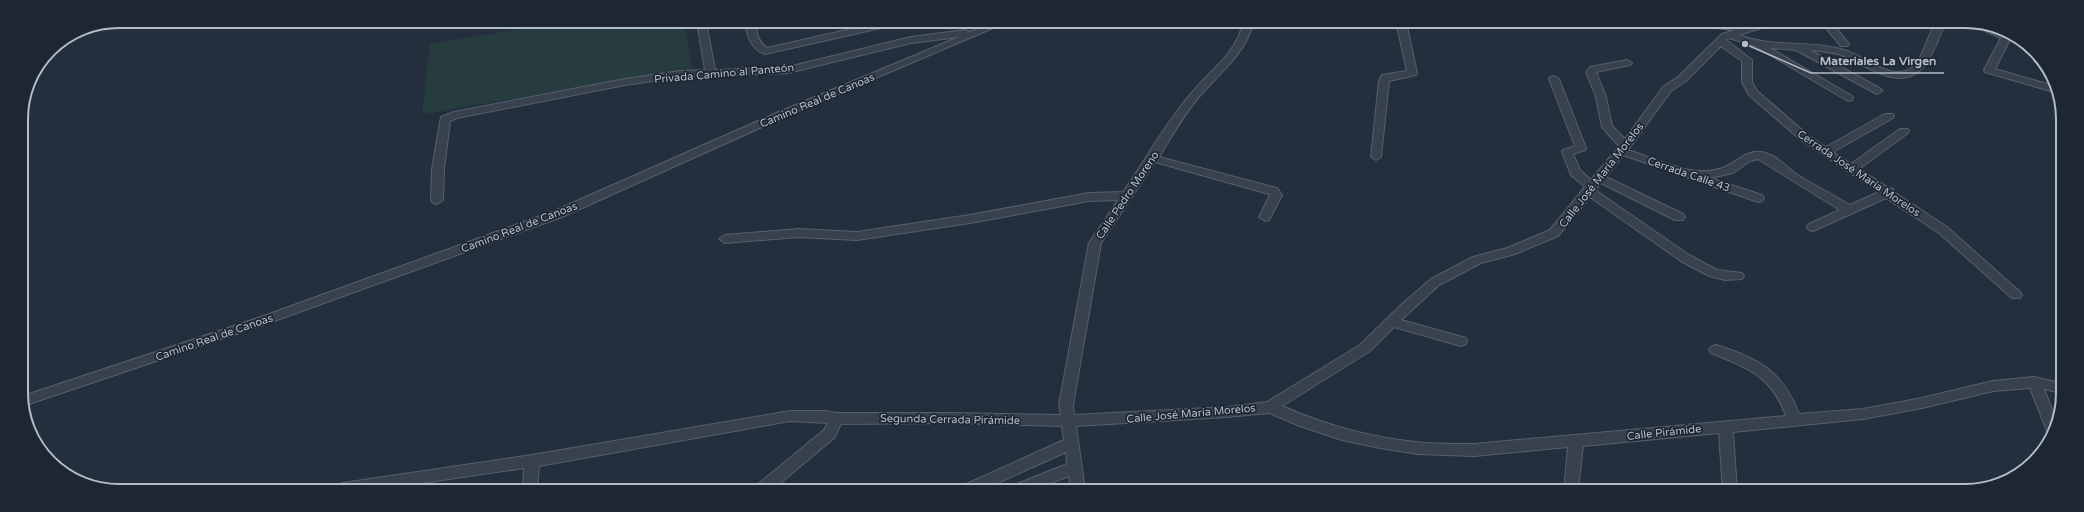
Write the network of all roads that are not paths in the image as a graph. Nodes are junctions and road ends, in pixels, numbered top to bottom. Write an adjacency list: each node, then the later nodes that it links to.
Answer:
1 (702, 28): 18 (street)
2 (751, 28): 3 (street)
3 (867, 28)
4 (987, 28): 11 (street, Camino Real de Canoas)
5 (1247, 28): 28 (street, Calle Pedro Moreno)
6 (1402, 28): 27 (street)
7 (1743, 28): 10 (street)
8 (1832, 28): 15 (street)
9 (1938, 28): 16 (street)
10 (1752, 29): 12 (street)
11 (980, 31): 18 (street, Privada Camino al Panteón); 48 (street, Camino Real de Canoas)
12 (1725, 38): 14 (street); 25 (street, Calle José María Morelos); 26 (street, Cerrada José María Morelos)
13 (2006, 38): 20 (street)
14 (1756, 43): 16 (street); 22 (street)
15 (1844, 44)
16 (1797, 47): 21 (street)
17 (1627, 63): 25 (street)
18 (710, 72): 35 (street, Privada Camino al Panteón)
19 (1554, 79): 31 (street)
20 (2050, 88)
21 (1877, 91)
22 (1848, 98)
23 (1889, 116): 26 (street)
24 (1904, 131): 29 (street)
25 (1623, 149): 30 (street, Cerrada Calle 43); 31 (street, Calle José María Morelos)
26 (1825, 152): 29 (street, Cerrada José María Morelos)
27 (1376, 157)
28 (1151, 158): 33 (street, Calle Pedro Moreno); 37 (street)
29 (1852, 168): 32 (street, Cerrada José María Morelos)
30 (1689, 174): 34 (street, Cerrada Calle 43); 36 (street)
31 (1592, 185): 38 (street); 41 (street); 43 (street, Calle José María Morelos)
32 (1889, 192): 36 (street); 42 (street, Cerrada José María Morelos)
33 (1125, 196): 40 (street); 52 (street, Calle Pedro Moreno)
34 (1758, 198)
35 (437, 200)
36 (1849, 210): 39 (street)
37 (1265, 217)
38 (1679, 217)
39 (1813, 227)
40 (725, 239)
41 (1738, 276)
42 (2016, 295)
43 (1392, 322): 44 (street); 49 (street, Calle José María Morelos)
44 (1462, 340)
45 (1716, 350): 51 (street)
46 (2034, 382): 47 (street, Calle Pirámide); 51 (street, Calle Pirámide); 53 (street)
47 (2056, 387)
48 (29, 399)
49 (1270, 407): 52 (street, Calle José María Morelos); 55 (street, Calle Pirámide)
50 (833, 419): 52 (street, Segunda Cerrada Pirámide); 57 (street, Segunda Cerrada Pirámide); 61 (street)
51 (1794, 420): 54 (street, Calle Pirámide)
52 (1068, 422): 56 (street, Calle Pedro Moreno)
53 (2051, 423)
54 (1726, 426): 55 (street, Calle Pirámide); 66 (street)
55 (1576, 441): 65 (street)
56 (1071, 443): 58 (street, Calle Pedro Moreno); 62 (street)
57 (532, 461): 59 (street, Segunda Cerrada Pirámide); 60 (street)
58 (1074, 468): 63 (street); 64 (street, Calle Pedro Moreno)
59 (377, 484)
60 (530, 484)
61 (768, 484)
62 (980, 484)
63 (1033, 484)
64 (1077, 484)
65 (1572, 484)
66 (1730, 484)

